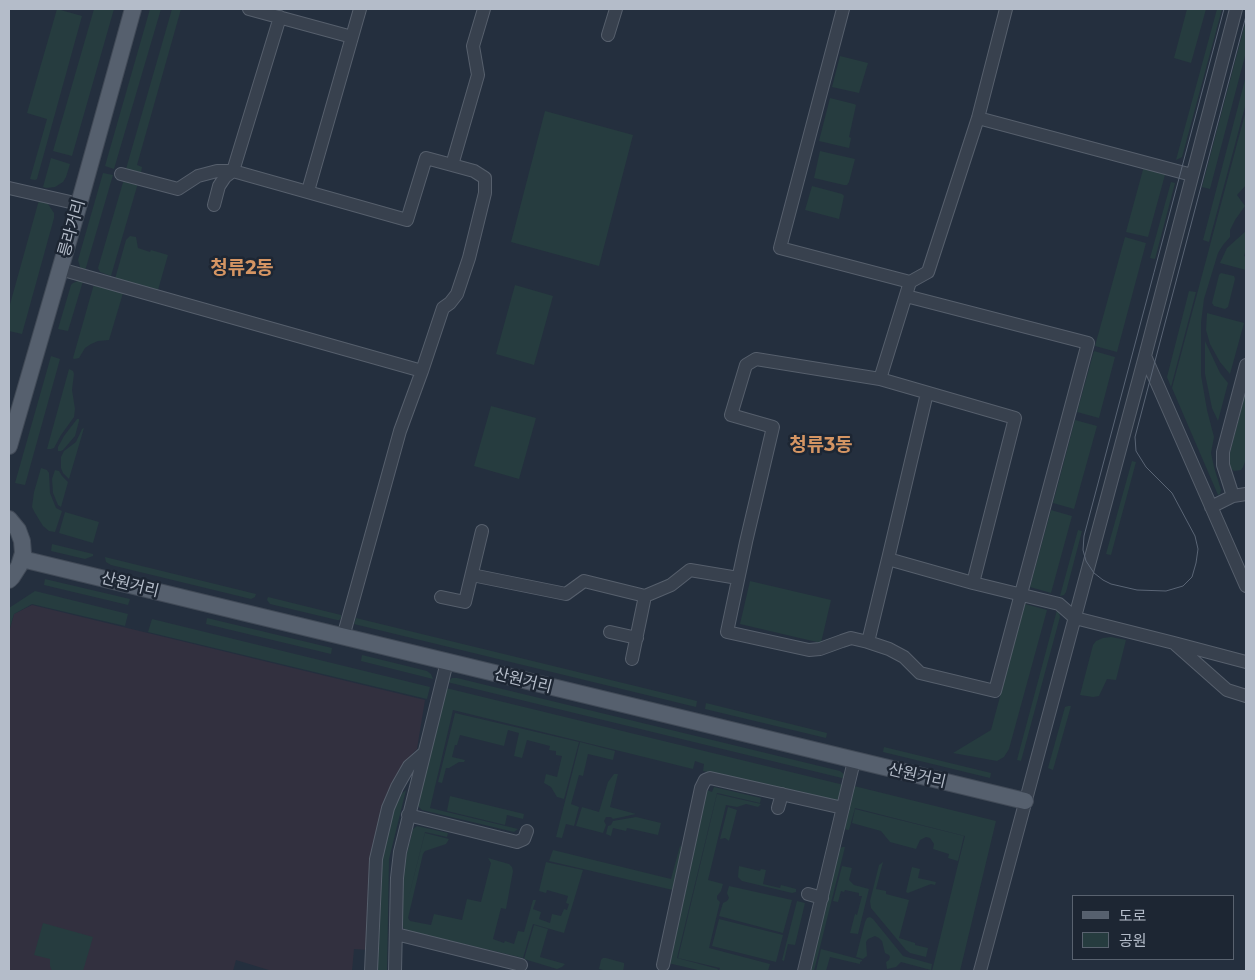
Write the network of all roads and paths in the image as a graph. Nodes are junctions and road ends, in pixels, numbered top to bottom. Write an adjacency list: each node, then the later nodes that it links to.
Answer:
1 (133, 9): 19 (main road, 릉라거리)
2 (249, 9): 9 (street)
3 (360, 9): 11 (street)
4 (484, 9): 13 (street)
5 (616, 9): 10 (street)
6 (843, 9): 22 (street)
7 (1006, 9): 12 (street)
8 (1236, 9): 16 (street)
9 (280, 17): 11 (street); 14 (street)
10 (608, 35)
11 (352, 36): 18 (street)
12 (978, 118): 16 (street); 22 (street)
13 (452, 165): 18 (street); 26 (street)
14 (233, 171): 15 (street); 18 (street); 20 (street)
15 (121, 174)
16 (1192, 175): 24 (street)
17 (9, 188): 19 (street)
18 (308, 191)
19 (79, 204): 21 (main road, 릉라거리)
20 (214, 206)
21 (60, 269): 26 (street); 29 (main road, 릉라거리)
22 (910, 282): 23 (street)
23 (906, 296): 27 (street); 41 (street)
24 (1145, 356): 31 (street); 44 (street)
25 (1246, 365): 30 (street)
26 (422, 371): 46 (street)
27 (880, 379): 28 (street); 37 (street)
28 (928, 393): 35 (street); 39 (street)
29 (9, 446)
30 (1240, 495): 31 (street)
31 (1211, 507): 40 (street)
32 (9, 519): 34 (main road)
33 (482, 532): 36 (street)
34 (22, 558): 38 (main road); 46 (main road, 산원거리)
35 (888, 559): 39 (street); 48 (street)
36 (472, 574): 42 (street); 43 (street)
37 (738, 578): 42 (street); 48 (street)
38 (9, 580)
39 (973, 582): 41 (street)
40 (1246, 586)
41 (1021, 594): 44 (street); 48 (street)
42 (645, 596): 47 (street)
43 (441, 597)
44 (1075, 618): 49 (street); 57 (street)
45 (610, 632): 47 (street)
46 (343, 637): 51 (main road, 산원거리)
47 (637, 638): 50 (street)
48 (868, 642)
49 (1174, 642): 52 (street); 53 (street)
50 (632, 659)
51 (447, 662): 54 (street); 55 (main road, 산원거리)
52 (1246, 662)
53 (1246, 696)
54 (424, 754): 60 (street); 67 (street)
55 (854, 761): 57 (main road, 산원거리); 59 (street)
56 (782, 794): 58 (street); 59 (street); 66 (street)
57 (1025, 801): 70 (street)
58 (778, 808)
59 (843, 808): 63 (street)
60 (408, 816): 61 (street); 64 (street)
61 (527, 831)
62 (808, 894): 63 (street)
63 (822, 898): 69 (street)
64 (396, 934): 65 (street); 68 (street)
65 (522, 965)
66 (663, 965)
67 (371, 971)
68 (395, 971)
69 (804, 971)
70 (980, 971)

